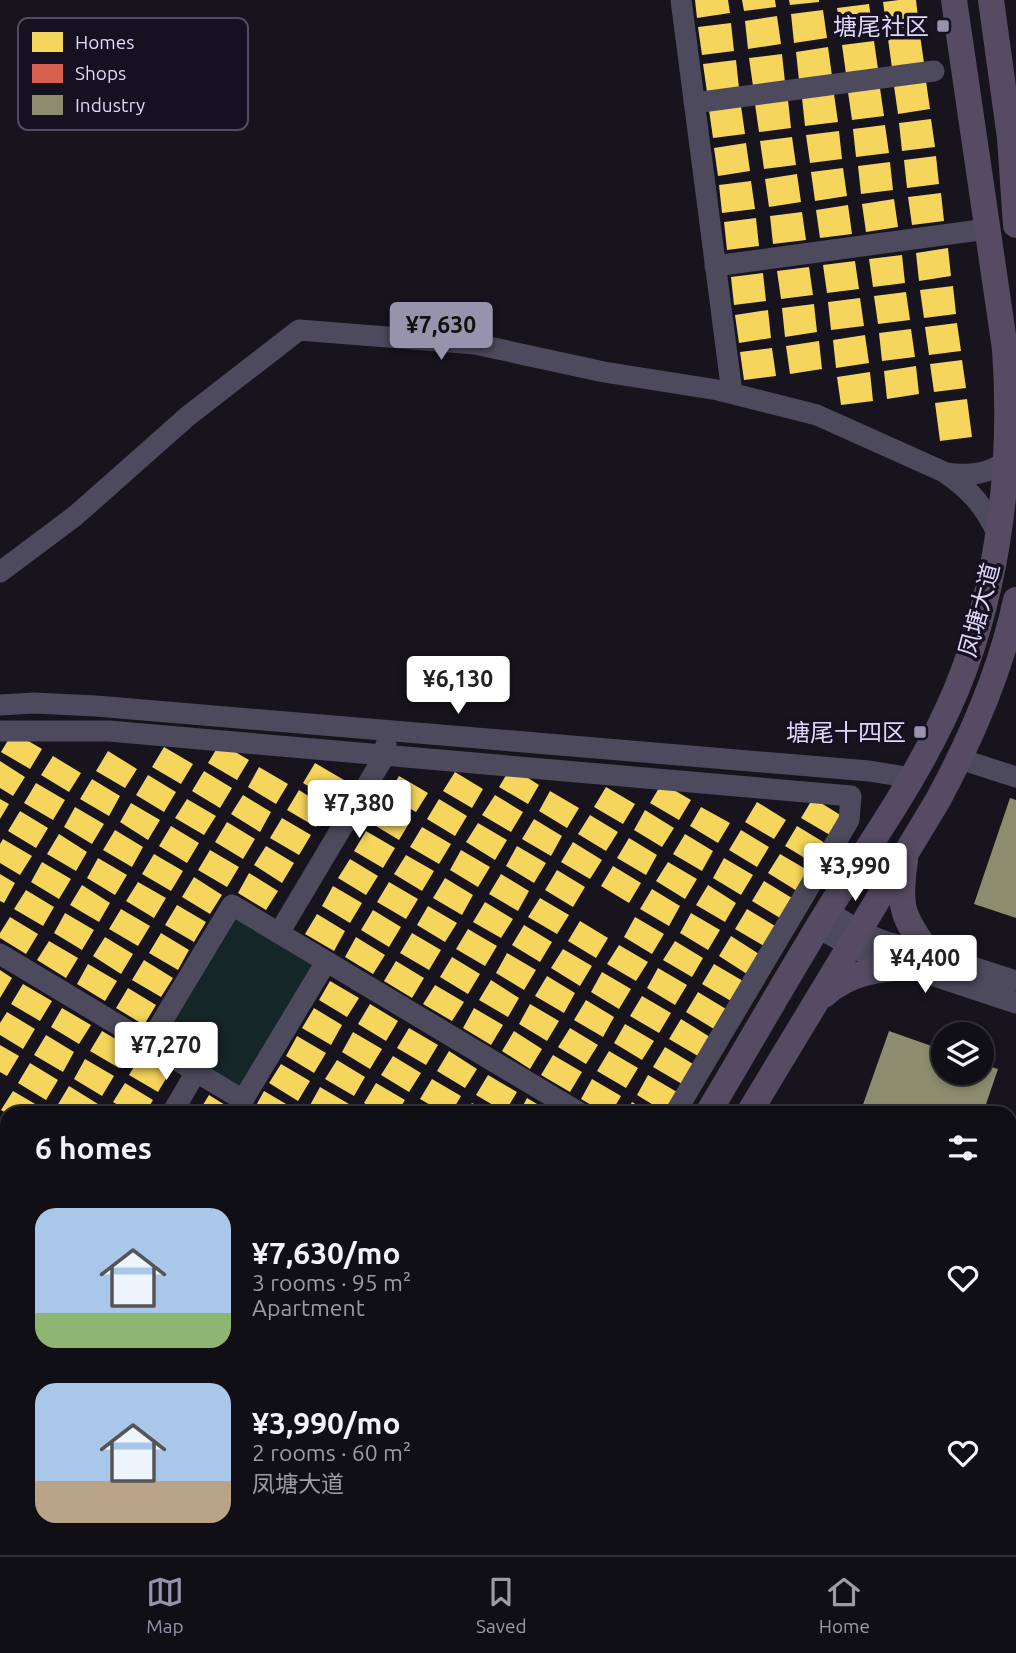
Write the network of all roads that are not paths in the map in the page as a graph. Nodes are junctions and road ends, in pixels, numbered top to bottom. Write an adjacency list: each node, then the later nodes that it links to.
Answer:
1 (681, 0): 6 (street)
2 (954, 0): 4 (main road, 凤塘大道)
3 (992, 12): 4 (main road); 7 (main road)
4 (958, 29): 8 (main road, 凤塘大道)
5 (934, 71): 6 (street)
6 (694, 103): 9 (street)
7 (1016, 225)
8 (987, 229): 9 (street); 11 (main road, 凤塘大道)
9 (715, 265): 10 (street)
10 (732, 393): 12 (street); 14 (street)
11 (1007, 459): 12 (street); 13 (main road, 凤塘大道)
12 (944, 472): 13 (street)
13 (997, 533): 22 (main road, 凤塘大道)
14 (0, 572)
15 (1016, 600): 20 (main road, 凤塘大道)
16 (0, 705): 18 (street)
17 (0, 731): 19 (street)
18 (387, 731): 19 (street); 22 (street)
19 (385, 755): 25 (street); 37 (street)
20 (960, 759): 21 (street); 23 (main road, 凤塘大道)
21 (1016, 777)
22 (912, 778): 24 (main road, 凤塘大道)
23 (906, 853): 26 (main road, 凤塘大道); 28 (main road)
24 (823, 920): 26 (street); 38 (main road, 凤塘大道)
25 (279, 933): 29 (street); 33 (street)
26 (854, 939): 28 (street); 31 (main road, 凤塘大道)
27 (0, 954): 33 (street)
28 (919, 960): 30 (street); 31 (main road); 32 (street)
29 (326, 962): 34 (street); 36 (street)
30 (1016, 981)
31 (814, 1003): 39 (main road, 凤塘大道)
32 (1016, 1003)
33 (149, 1044): 34 (street)
34 (196, 1072): 35 (street)
35 (176, 1106)
36 (568, 1106)
37 (679, 1106)
38 (712, 1106)
39 (753, 1106)

